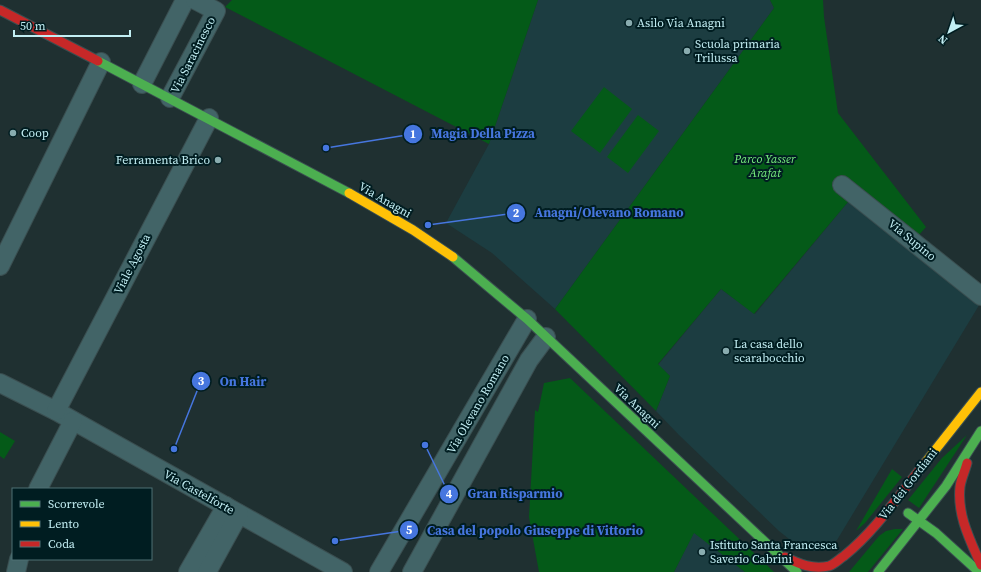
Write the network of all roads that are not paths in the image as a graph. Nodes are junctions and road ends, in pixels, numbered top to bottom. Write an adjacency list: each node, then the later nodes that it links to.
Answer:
1 (185, 0): 5 (street)
2 (195, 0): 6 (street, Via Saracinesco)
3 (0, 10): 4 (street, Via Anagni)
4 (101, 62): 5 (street, Via Anagni); 9 (street)
5 (142, 84): 6 (street, Via Anagni)
6 (170, 98): 7 (street, Via Anagni)
7 (208, 118): 11 (street, Via Anagni); 15 (street, Viale Agosta)
8 (842, 185): 10 (street, Via Supino)
9 (0, 266)
10 (981, 296)
11 (528, 319): 12 (street, Via Anagni); 35 (street, Via Olevano Romano)
12 (546, 337): 25 (street, Via Anagni); 36 (street, Via Olevano Romano)
13 (0, 383): 15 (street, Via Castelforte)
14 (981, 392): 22 (street, Via dei Gordiani)
15 (56, 411): 16 (street, Via Castelforte)
16 (73, 421): 19 (street); 20 (street, Via Castelforte)
17 (981, 431): 18 (street)
18 (973, 445): 21 (street); 29 (street)
19 (39, 488)
20 (232, 510): 32 (street); 33 (street); 34 (street, Via Castelforte)
21 (919, 520): 22 (street); 26 (street); 27 (street)
22 (879, 521): 30 (street, Via dei Gordiani)
23 (929, 541): 27 (street)
24 (914, 542): 26 (street)
25 (775, 552): 30 (street, Via Anagni); 37 (street, Via Anagni)
26 (894, 552): 38 (street)
27 (960, 553): 39 (street)
28 (19, 560): 31 (street)
29 (981, 565)
30 (834, 568)
31 (16, 572)
32 (188, 572)
33 (207, 572)
34 (344, 572)
35 (379, 572)
36 (412, 572)
37 (797, 572)
38 (878, 572)
39 (979, 572)

